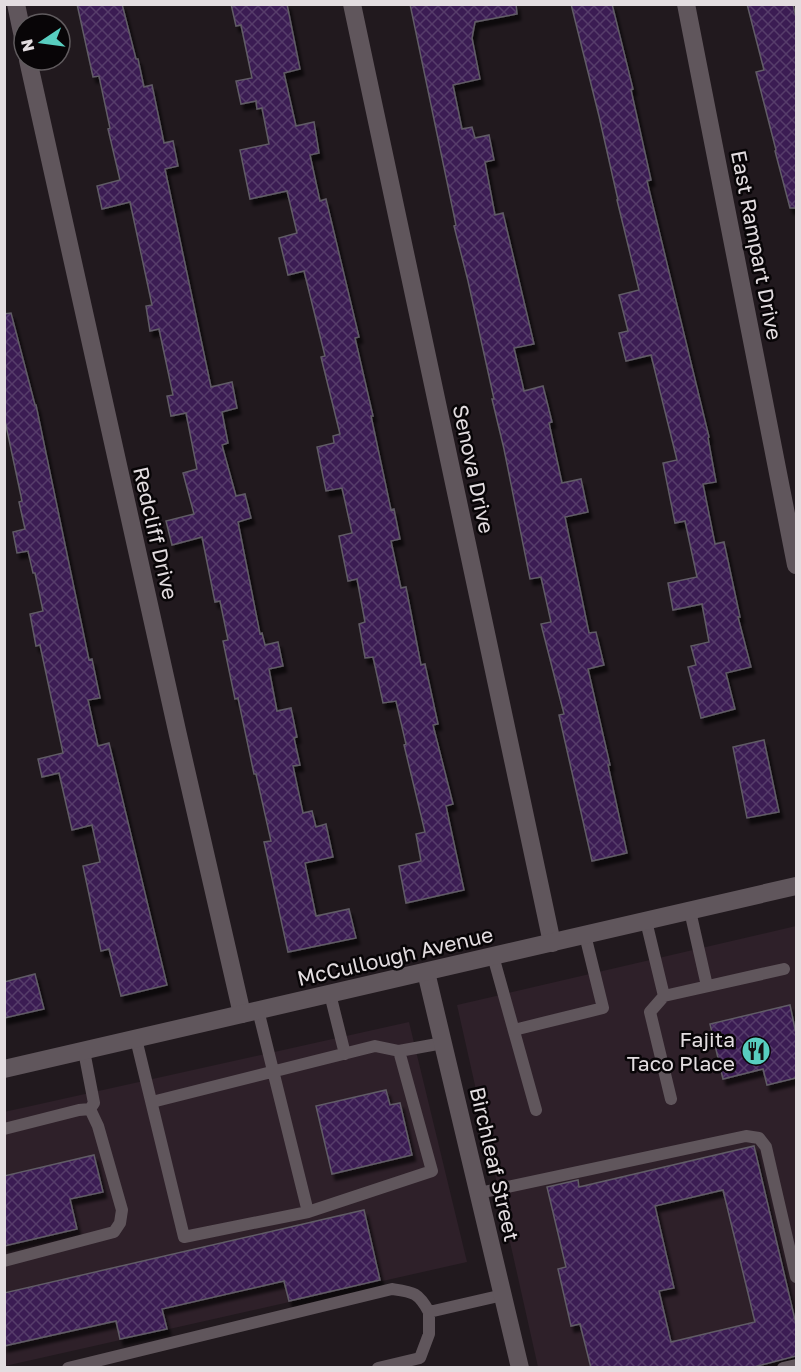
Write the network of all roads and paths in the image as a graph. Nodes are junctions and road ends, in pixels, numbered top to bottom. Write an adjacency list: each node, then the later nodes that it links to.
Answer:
1 (352, 4): 9 (street, Senova Drive)
2 (686, 4): 4 (street, East Rampart Drive)
3 (31, 72): 16 (street, Redcliff Drive)
4 (796, 565)
5 (796, 886): 6 (street, McCullough Avenue)
6 (690, 910): 7 (street, McCullough Avenue); 13 (lane)
7 (646, 921): 8 (street, McCullough Avenue); 15 (lane)
8 (585, 935): 9 (street, McCullough Avenue); 17 (lane)
9 (552, 943): 10 (street, McCullough Avenue)
10 (493, 956): 12 (street, McCullough Avenue); 17 (lane)
11 (784, 969): 13 (lane)
12 (426, 972): 14 (street, McCullough Avenue); 19 (street, Birchleaf Street)
13 (707, 986): 15 (lane)
14 (330, 994): 16 (street, McCullough Avenue); 22 (lane)
15 (664, 996): 25 (lane)
16 (250, 1012): 18 (street, McCullough Avenue); 24 (lane)
17 (514, 1030): 28 (lane)
18 (136, 1039): 20 (street, McCullough Avenue); 26 (lane)
19 (443, 1043): 21 (lane); 30 (street, Birchleaf Street)
20 (84, 1051): 23 (street, McCullough Avenue); 27 (lane)
21 (399, 1051): 22 (lane); 31 (lane)
22 (345, 1054): 24 (lane)
23 (4, 1070)
24 (274, 1072): 26 (lane); 31 (lane)
25 (671, 1099)
26 (152, 1102): 31 (lane)
27 (90, 1109): 29 (lane); 32 (lane)
28 (536, 1110)
29 (4, 1129)
30 (479, 1193): 33 (lane); 34 (street, Birchleaf Street)
31 (308, 1212)
32 (4, 1261)
33 (796, 1276)
34 (502, 1295): 35 (lane); 40 (street, Birchleaf Street)
35 (429, 1312): 36 (lane); 38 (lane)
36 (421, 1363): 39 (lane)
37 (796, 1365): 41 (lane)
38 (68, 1368)
39 (378, 1368)
40 (520, 1368)
41 (783, 1368)

